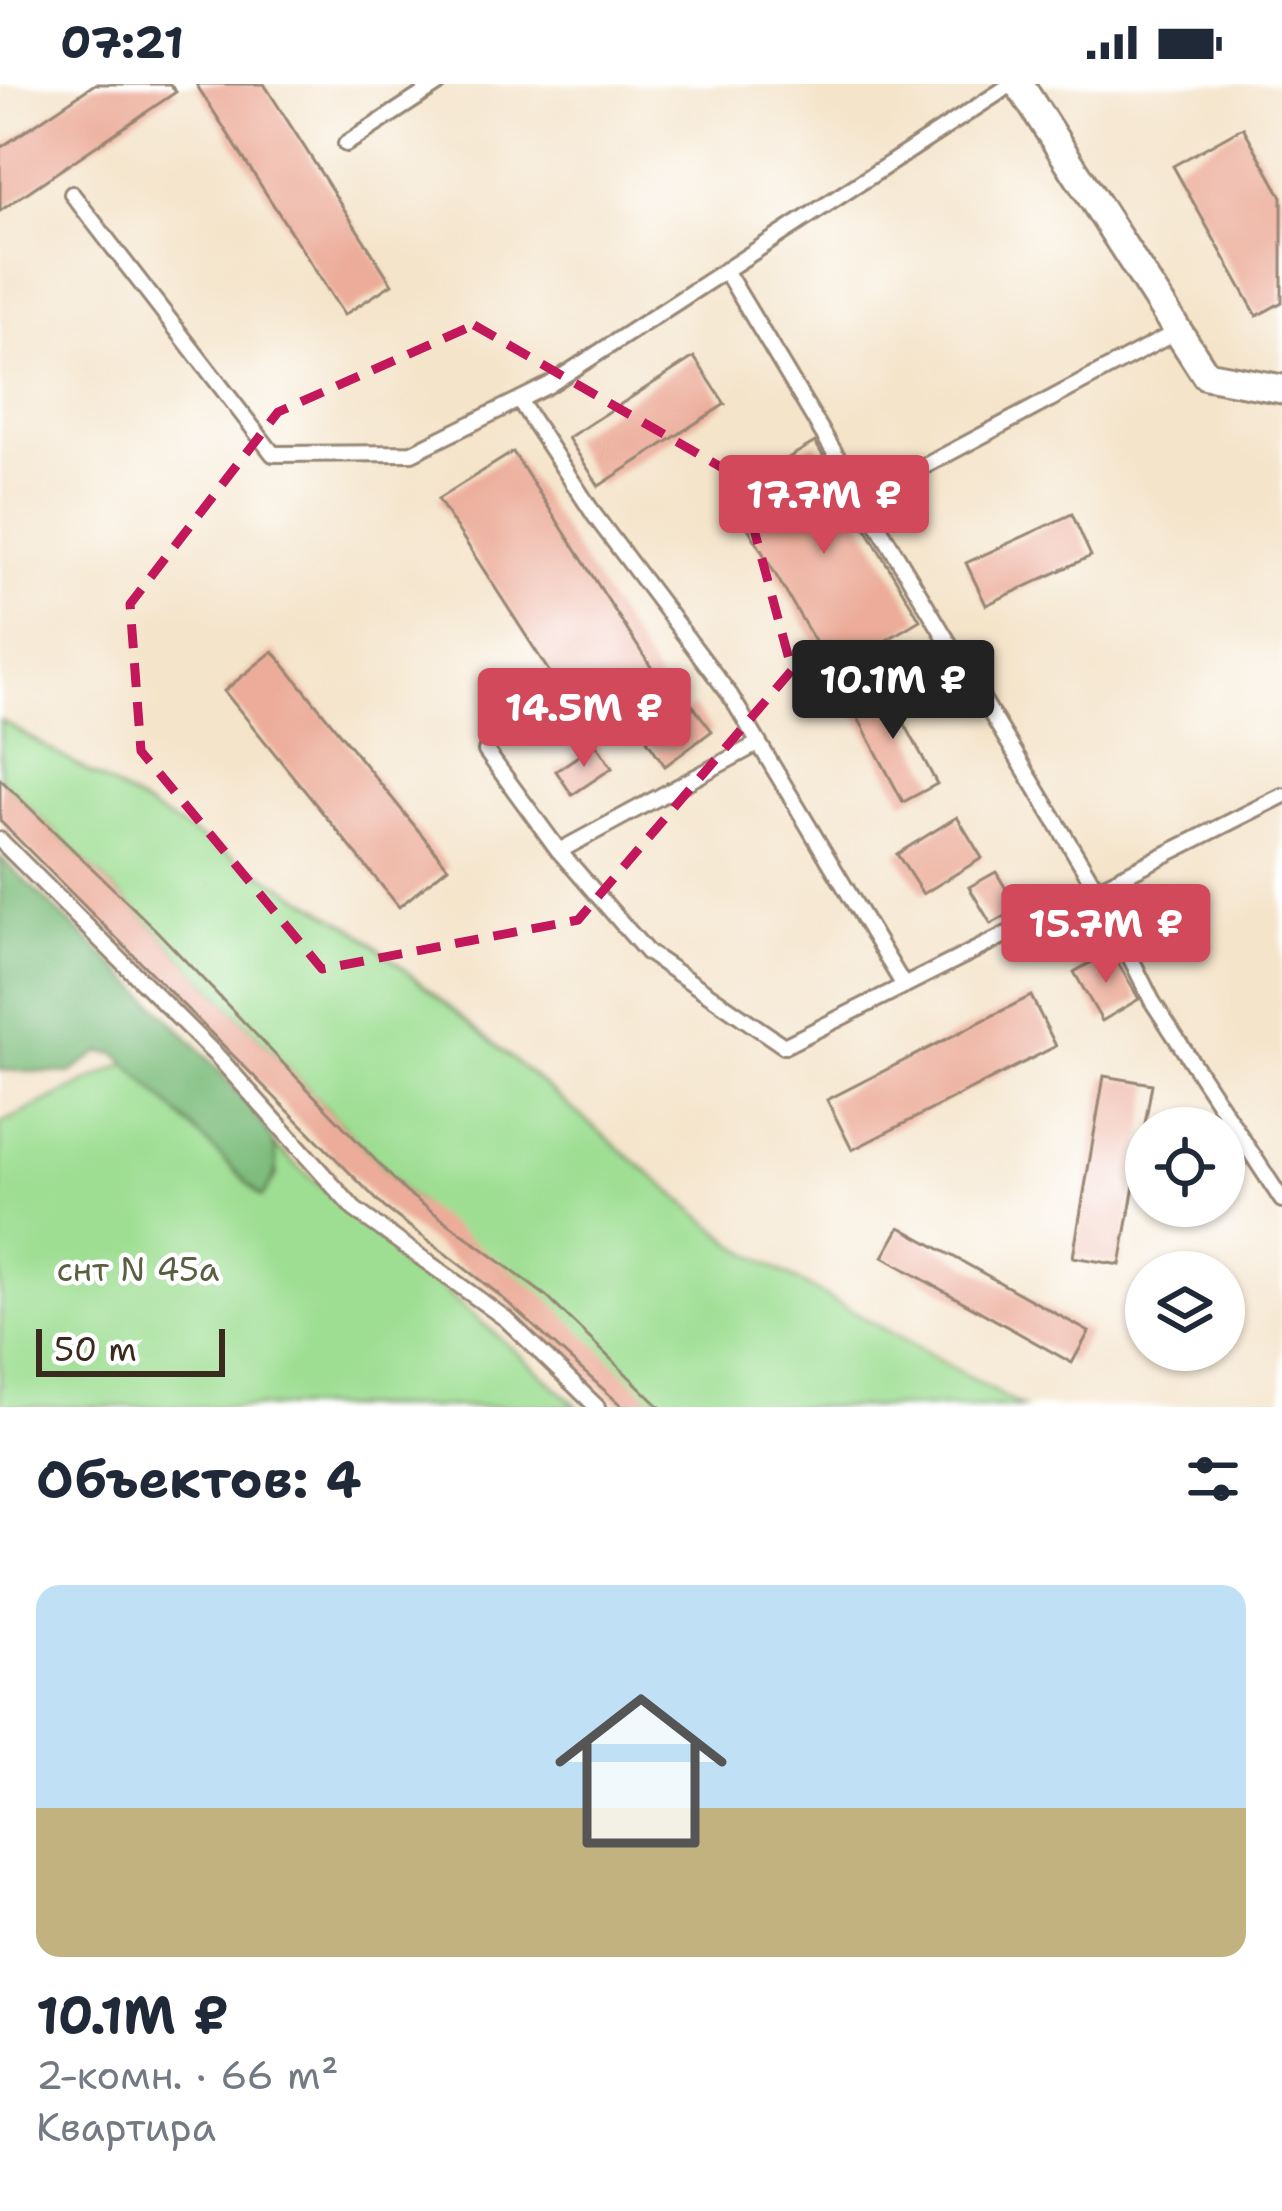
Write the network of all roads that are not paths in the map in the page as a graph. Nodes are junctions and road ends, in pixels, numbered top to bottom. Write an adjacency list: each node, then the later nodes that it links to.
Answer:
1 (439, 84): 3 (lane)
2 (1016, 84): 5 (lane); 6 (street)
3 (346, 144)
4 (72, 194): 8 (lane)
5 (725, 270): 8 (lane); 9 (lane)
6 (1178, 331): 7 (street); 9 (lane)
7 (1282, 389)
8 (519, 400): 10 (lane)
9 (862, 499): 15 (lane)
10 (758, 743): 14 (lane); 16 (lane)
11 (486, 751): 14 (lane)
12 (1282, 796): 15 (lane)
13 (0, 840): 18 (lane)
14 (559, 851): 16 (lane)
15 (1097, 890): 16 (lane); 17 (lane)
16 (904, 986)
17 (1282, 1200)
18 (597, 1407)

